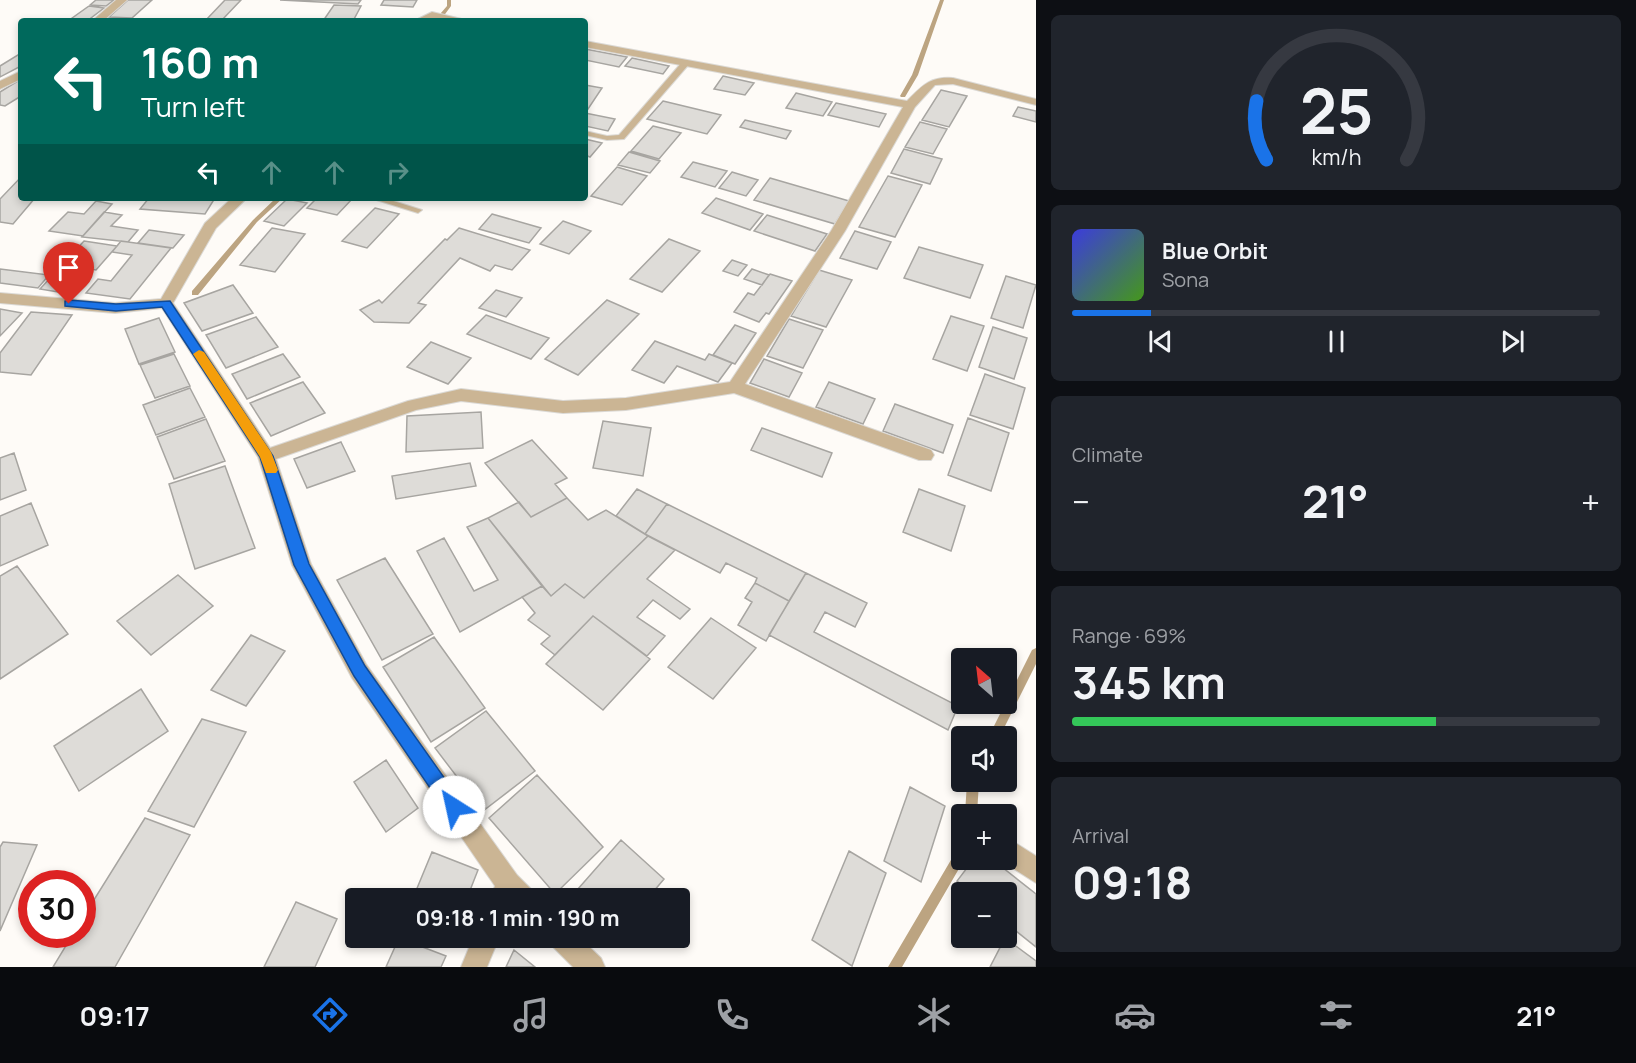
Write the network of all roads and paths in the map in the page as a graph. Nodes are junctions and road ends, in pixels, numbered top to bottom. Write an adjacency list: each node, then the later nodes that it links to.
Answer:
1 (122, 0): 2 (street)
2 (101, 18)
3 (424, 18): 4 (street)
4 (447, 18)
5 (588, 45): 6 (street)
6 (686, 63): 10 (street); 11 (lane)
7 (18, 76): 8 (street)
8 (0, 86)
9 (1036, 102): 10 (street)
10 (910, 105): 17 (street)
11 (588, 134)
12 (237, 201): 16 (street)
13 (385, 201): 14 (lane)
14 (418, 210)
15 (0, 298): 16 (street)
16 (166, 303): 19 (street)
17 (735, 387): 18 (street); 19 (street)
18 (925, 455)
19 (266, 456): 22 (street)
20 (1017, 857): 21 (street)
21 (1036, 871)
22 (506, 888)
23 (482, 948): 25 (street)
24 (572, 948): 26 (street)
25 (474, 967)
26 (592, 967)

